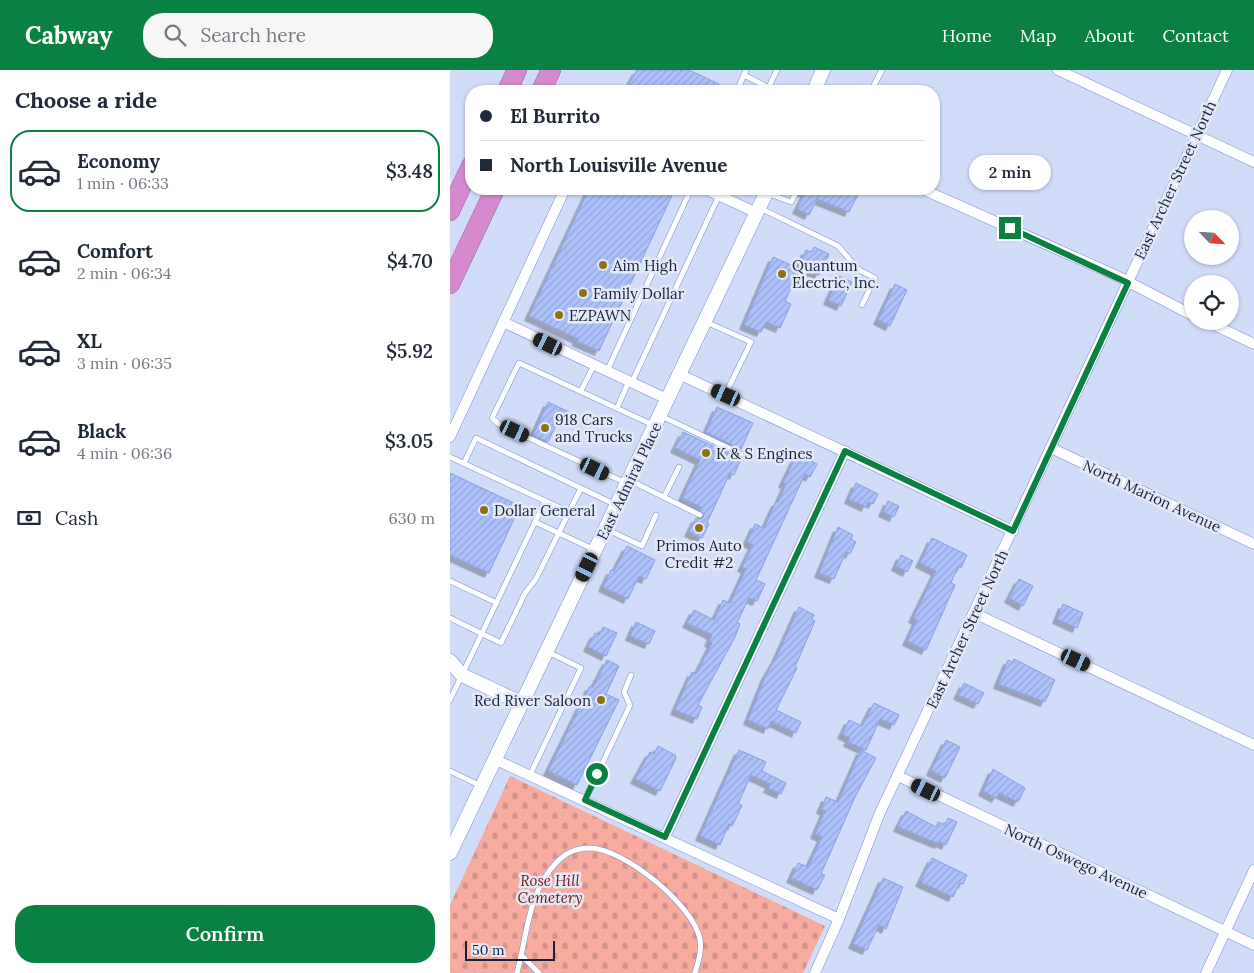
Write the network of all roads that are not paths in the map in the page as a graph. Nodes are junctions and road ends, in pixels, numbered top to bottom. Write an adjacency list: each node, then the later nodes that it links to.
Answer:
1 (517, 70): 9 (highway)
2 (551, 70): 10 (highway)
3 (777, 70): 13 (lane)
4 (824, 70): 14 (main road)
5 (882, 70): 15 (lane)
6 (1058, 70): 16 (street)
7 (1226, 70): 16 (street, East Archer Street North)
8 (745, 73): 11 (lane); 12 (lane)
9 (510, 85)
10 (544, 85)
11 (739, 85)
12 (761, 85)
13 (770, 85)
14 (817, 85)
15 (874, 85)
16 (1196, 135): 17 (street); 30 (street, East Archer Street North)
17 (1254, 162)
18 (465, 179): 28 (highway)
19 (492, 195): 31 (highway)
20 (562, 195): 35 (street)
21 (689, 195): 39 (lane)
22 (719, 195): 41 (lane)
23 (726, 195): 29 (street)
24 (766, 195): 29 (main road, East Admiral Place)
25 (776, 195): 26 (lane)
26 (795, 195)
27 (935, 195): 30 (street)
28 (450, 211)
29 (758, 211): 32 (lane); 34 (main road, East Admiral Place)
30 (1128, 283): 33 (street); 48 (street, East Archer Street North)
31 (450, 284)
32 (862, 305)
33 (1184, 311)
34 (706, 321): 40 (main road, East Admiral Place); 43 (lane)
35 (503, 322): 38 (street); 47 (street)
36 (1225, 330): 37 (street)
37 (1254, 344)
38 (594, 365): 39 (street); 42 (lane)
39 (607, 371): 41 (street)
40 (681, 375): 43 (street); 44 (main road, East Admiral Place)
41 (630, 382): 44 (street); 45 (lane)
42 (581, 391): 45 (lane); 54 (lane)
43 (726, 395): 49 (street)
44 (669, 400): 46 (main road, East Admiral Place)
45 (617, 408): 46 (lane)
46 (658, 421): 50 (lane); 54 (main road, East Admiral Place)
47 (450, 437)
48 (1051, 448): 64 (street, East Archer Street North); 66 (street, North Marion Avenue)
49 (845, 451): 64 (street); 86 (street)
50 (741, 454)
51 (450, 457): 52 (lane)
52 (464, 463): 55 (lane); 57 (lane)
53 (679, 467): 56 (lane)
54 (628, 482): 56 (lane); 58 (main road, East Admiral Place)
55 (581, 488): 58 (lane); 59 (lane)
56 (664, 497): 61 (lane)
57 (545, 501): 59 (lane); 62 (lane)
58 (617, 506): 63 (main road, East Admiral Place)
59 (569, 512): 65 (lane)
60 (656, 515): 63 (lane)
61 (700, 515)
62 (535, 522): 65 (lane); 69 (lane)
63 (605, 529): 67 (main road, East Admiral Place)
64 (1013, 531): 70 (street, East Archer Street North)
65 (559, 533): 67 (lane); 72 (lane)
66 (1254, 544)
67 (595, 550): 73 (main road, East Admiral Place)
68 (450, 581): 69 (lane)
69 (497, 603): 72 (lane)
70 (974, 612): 79 (street); 83 (street, East Archer Street North)
71 (450, 618): 72 (lane)
72 (482, 634): 75 (lane)
73 (546, 651): 78 (main road, East Admiral Place); 82 (lane)
74 (450, 661): 75 (main road)
75 (456, 675): 77 (lane); 78 (main road)
76 (632, 675): 85 (lane)
77 (450, 700)
78 (521, 703): 80 (main road, East Admiral Place)
79 (1254, 745)
80 (494, 759): 82 (street); 84 (main road, East Admiral Place)
81 (450, 771): 84 (lane)
82 (530, 775): 85 (street)
83 (898, 776): 89 (street, East Archer Street North); 90 (street, North Oswego Avenue)
84 (481, 786): 87 (main road, East Admiral Place)
85 (585, 800): 86 (street)
86 (665, 837): 89 (street)
87 (450, 853)
88 (1254, 870): 90 (street)
89 (839, 919): 96 (street, East Archer Street North)
90 (1226, 932): 91 (street, North Oswego Avenue); 97 (street)
91 (1254, 945)
92 (521, 955): 93 (lane); 94 (lane); 95 (lane)
93 (517, 973)
94 (539, 973)
95 (695, 973)
96 (814, 973)
97 (1206, 973)

